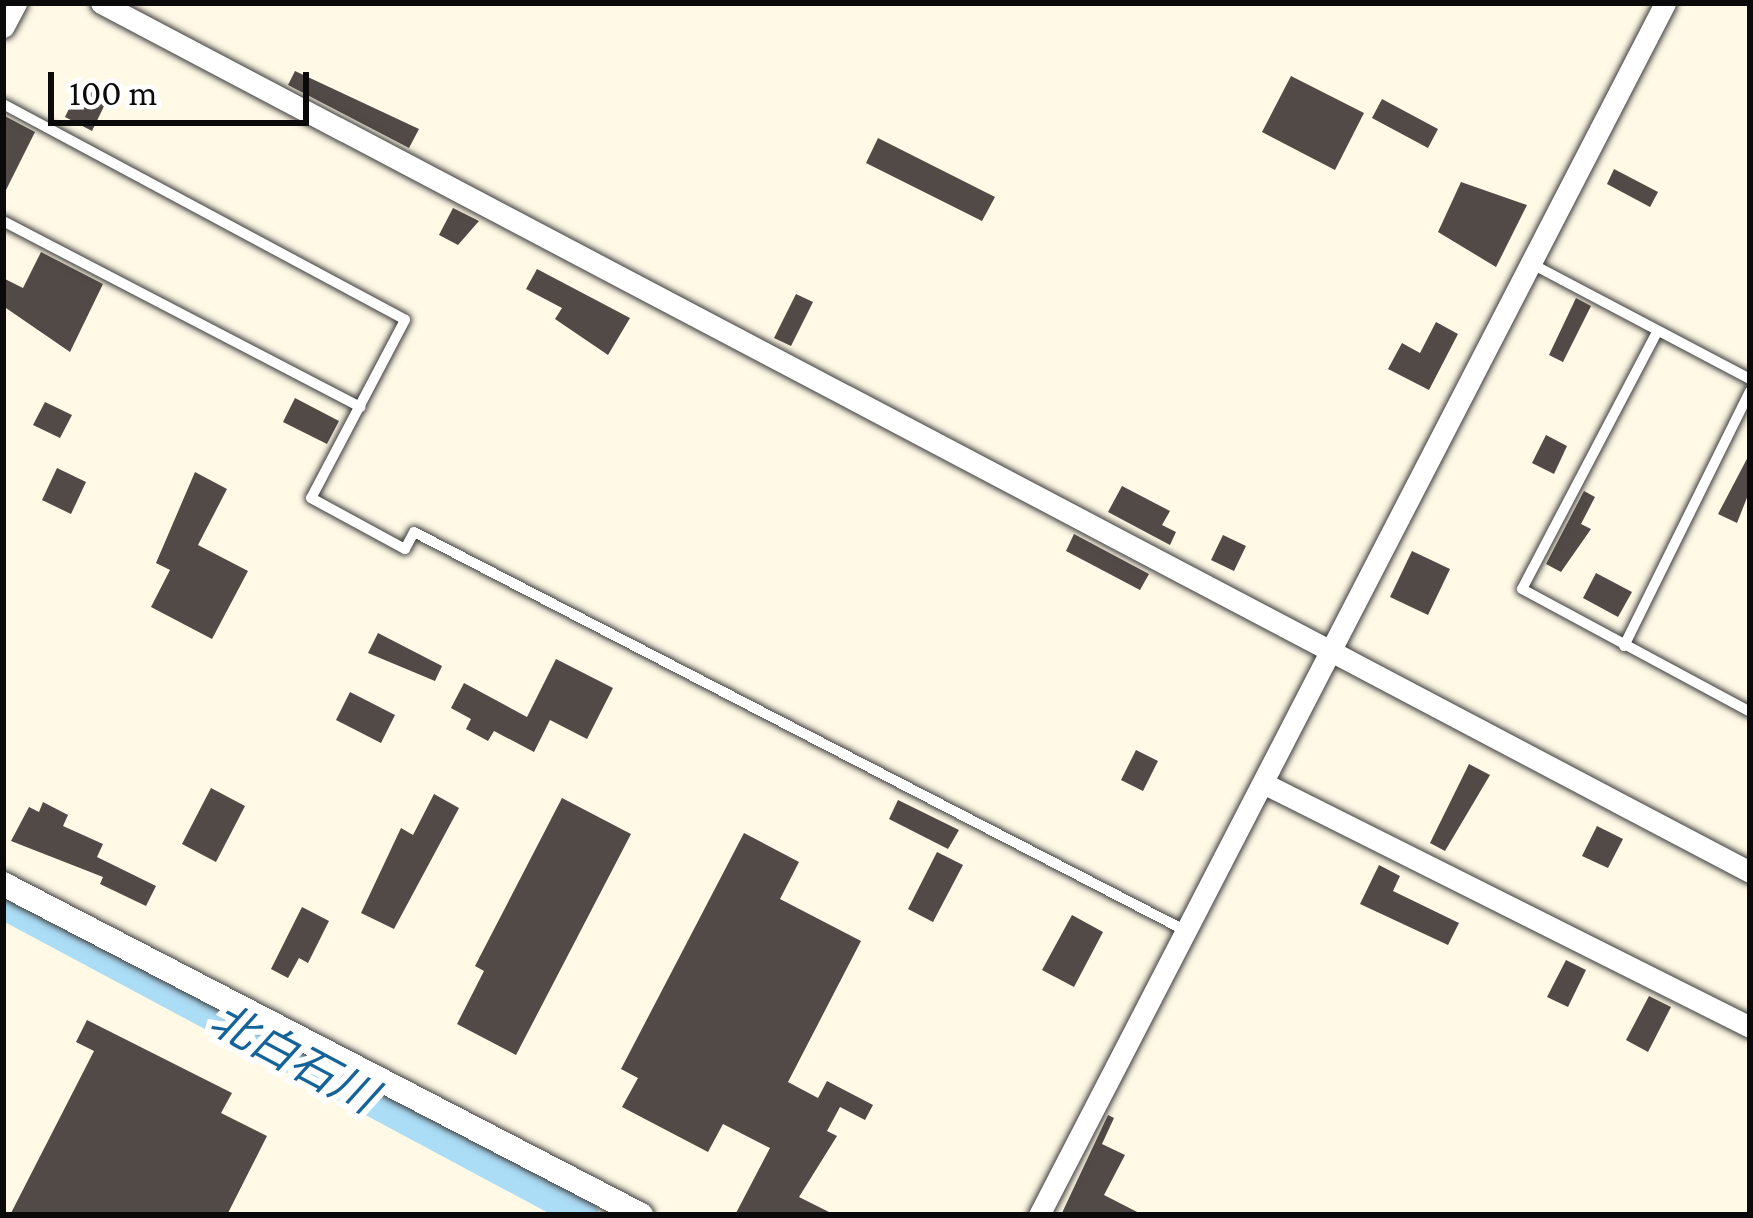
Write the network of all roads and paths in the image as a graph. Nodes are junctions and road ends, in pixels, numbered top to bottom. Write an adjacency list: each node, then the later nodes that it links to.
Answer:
1 (15, 3): 4 (street)
2 (101, 3): 13 (street)
3 (1665, 3): 7 (street)
4 (3, 24)
5 (3, 104): 11 (lane)
6 (3, 220): 11 (lane)
7 (1530, 263): 8 (lane); 13 (street)
8 (1657, 332): 9 (lane); 12 (lane)
9 (1750, 379)
10 (1750, 391): 12 (lane)
11 (361, 406): 18 (lane)
12 (1624, 646): 14 (lane)
13 (1330, 654): 15 (street); 16 (street)
14 (1750, 712)
15 (1263, 783): 18 (street); 19 (street)
16 (1750, 872)
17 (3, 884): 20 (street)
18 (1186, 931): 21 (street)
19 (1750, 1027)
20 (640, 1215)
21 (1039, 1215)

